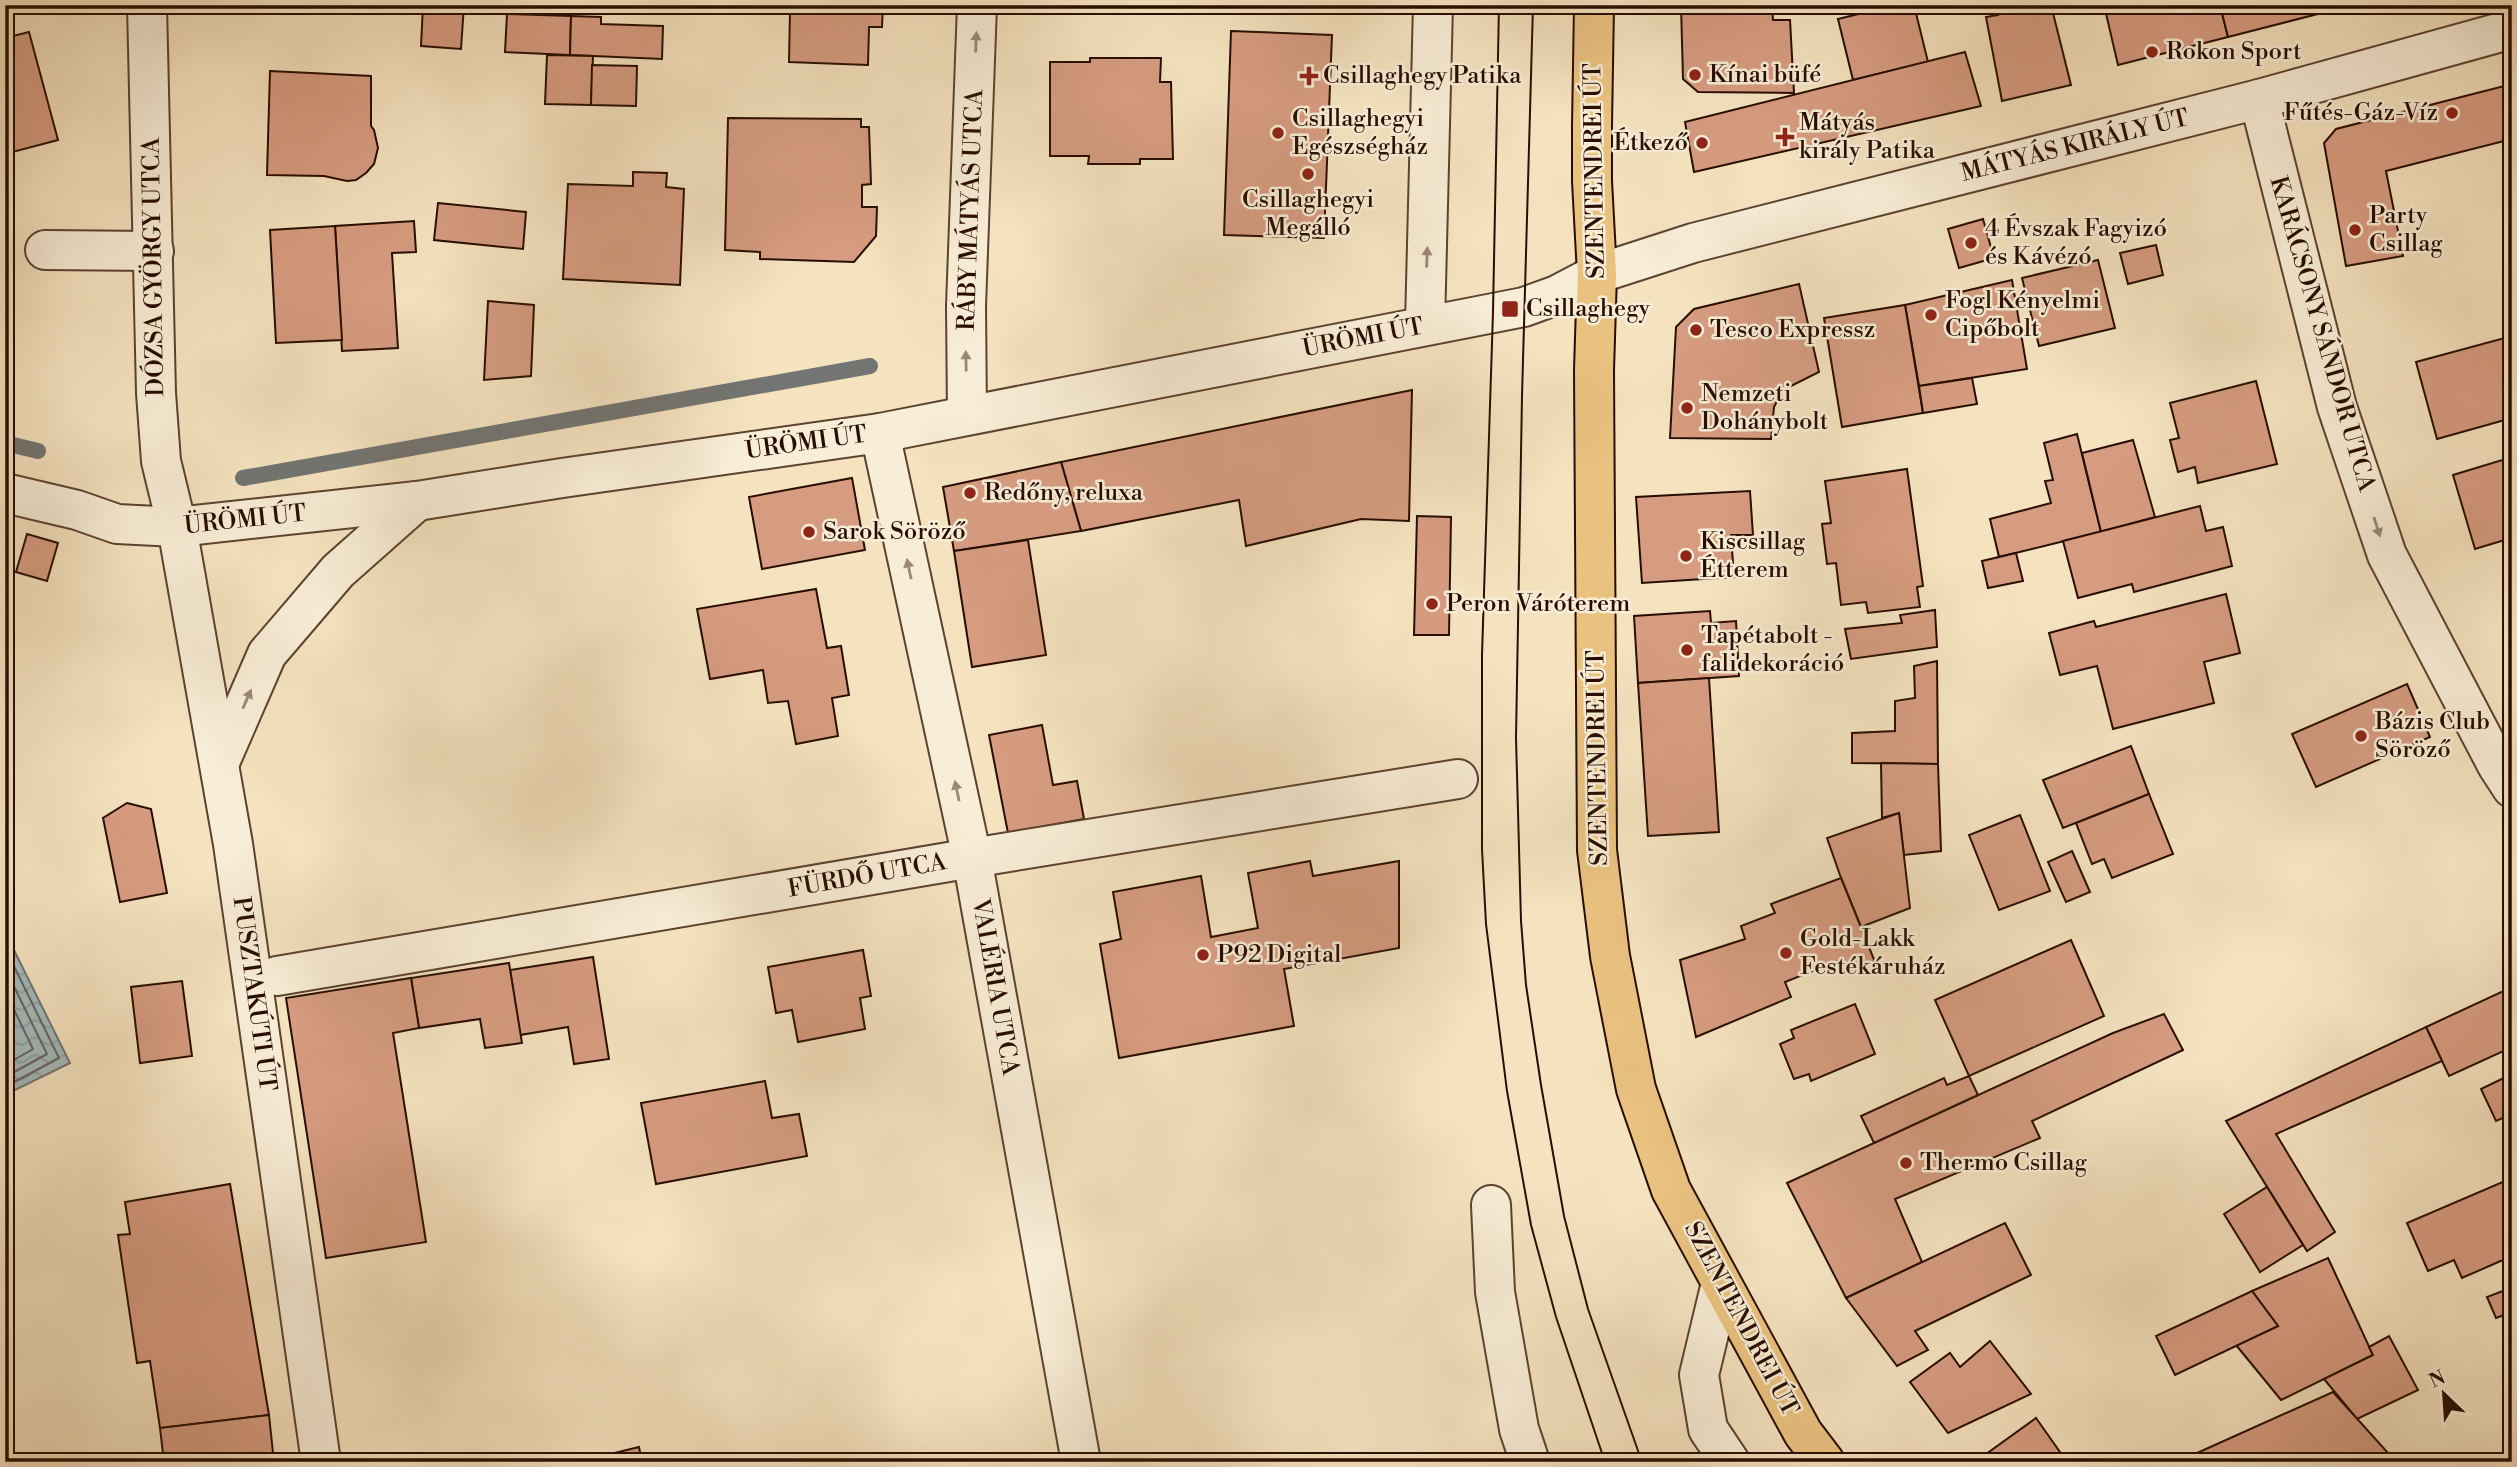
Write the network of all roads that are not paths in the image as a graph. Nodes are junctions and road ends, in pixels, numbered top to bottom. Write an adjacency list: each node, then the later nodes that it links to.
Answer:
1 (147, 5): 8 (street, DÓZSA GYÖRGY UTCA)
2 (977, 5): 11 (street, RÁBY MÁTYÁS UTCA, one-way to 2)
3 (1433, 5): 10 (street, one-way to 3)
4 (1594, 5): 9 (main road, SZENTENDREI ÚT)
5 (2512, 29): 6 (street, MÁTYÁS KIRÁLY ÚT)
6 (2259, 99): 9 (street, MÁTYÁS KIRÁLY ÚT); 18 (street, KARÁCSONY SÁNDOR UTCA, one-way to 18)
7 (45, 250): 8 (street)
8 (154, 251): 15 (street, DÓZSA GYÖRGY UTCA)
9 (1597, 274): 10 (street, ÜRÖMI ÚT); 22 (main road, SZENTENDREI ÚT)
10 (1425, 326): 11 (street, ÜRÖMI ÚT)
11 (967, 415): 12 (street, ÜRÖMI ÚT)
12 (880, 433): 14 (street, ÜRÖMI ÚT); 19 (street, VALÉRIA UTCA, one-way to 12)
13 (5, 493): 15 (street, ÜRÖMI ÚT)
14 (417, 501): 15 (street, ÜRÖMI ÚT); 16 (street, one-way to 14)
15 (177, 527): 16 (street, PUSZTAKÚTI ÚT)
16 (219, 762): 23 (street, PUSZTAKÚTI ÚT)
17 (1458, 779): 19 (street, FÜRDŐ UTCA)
18 (2512, 788)
19 (972, 858): 20 (street, FÜRDŐ UTCA); 24 (street, VALÉRIA UTCA)
20 (277, 976)
21 (1491, 1205): 25 (street)
22 (1721, 1283): 26 (street); 27 (main road, SZENTENDREI ÚT)
23 (321, 1462)
24 (1080, 1462)
25 (1530, 1462)
26 (1730, 1462)
27 (1825, 1462)

